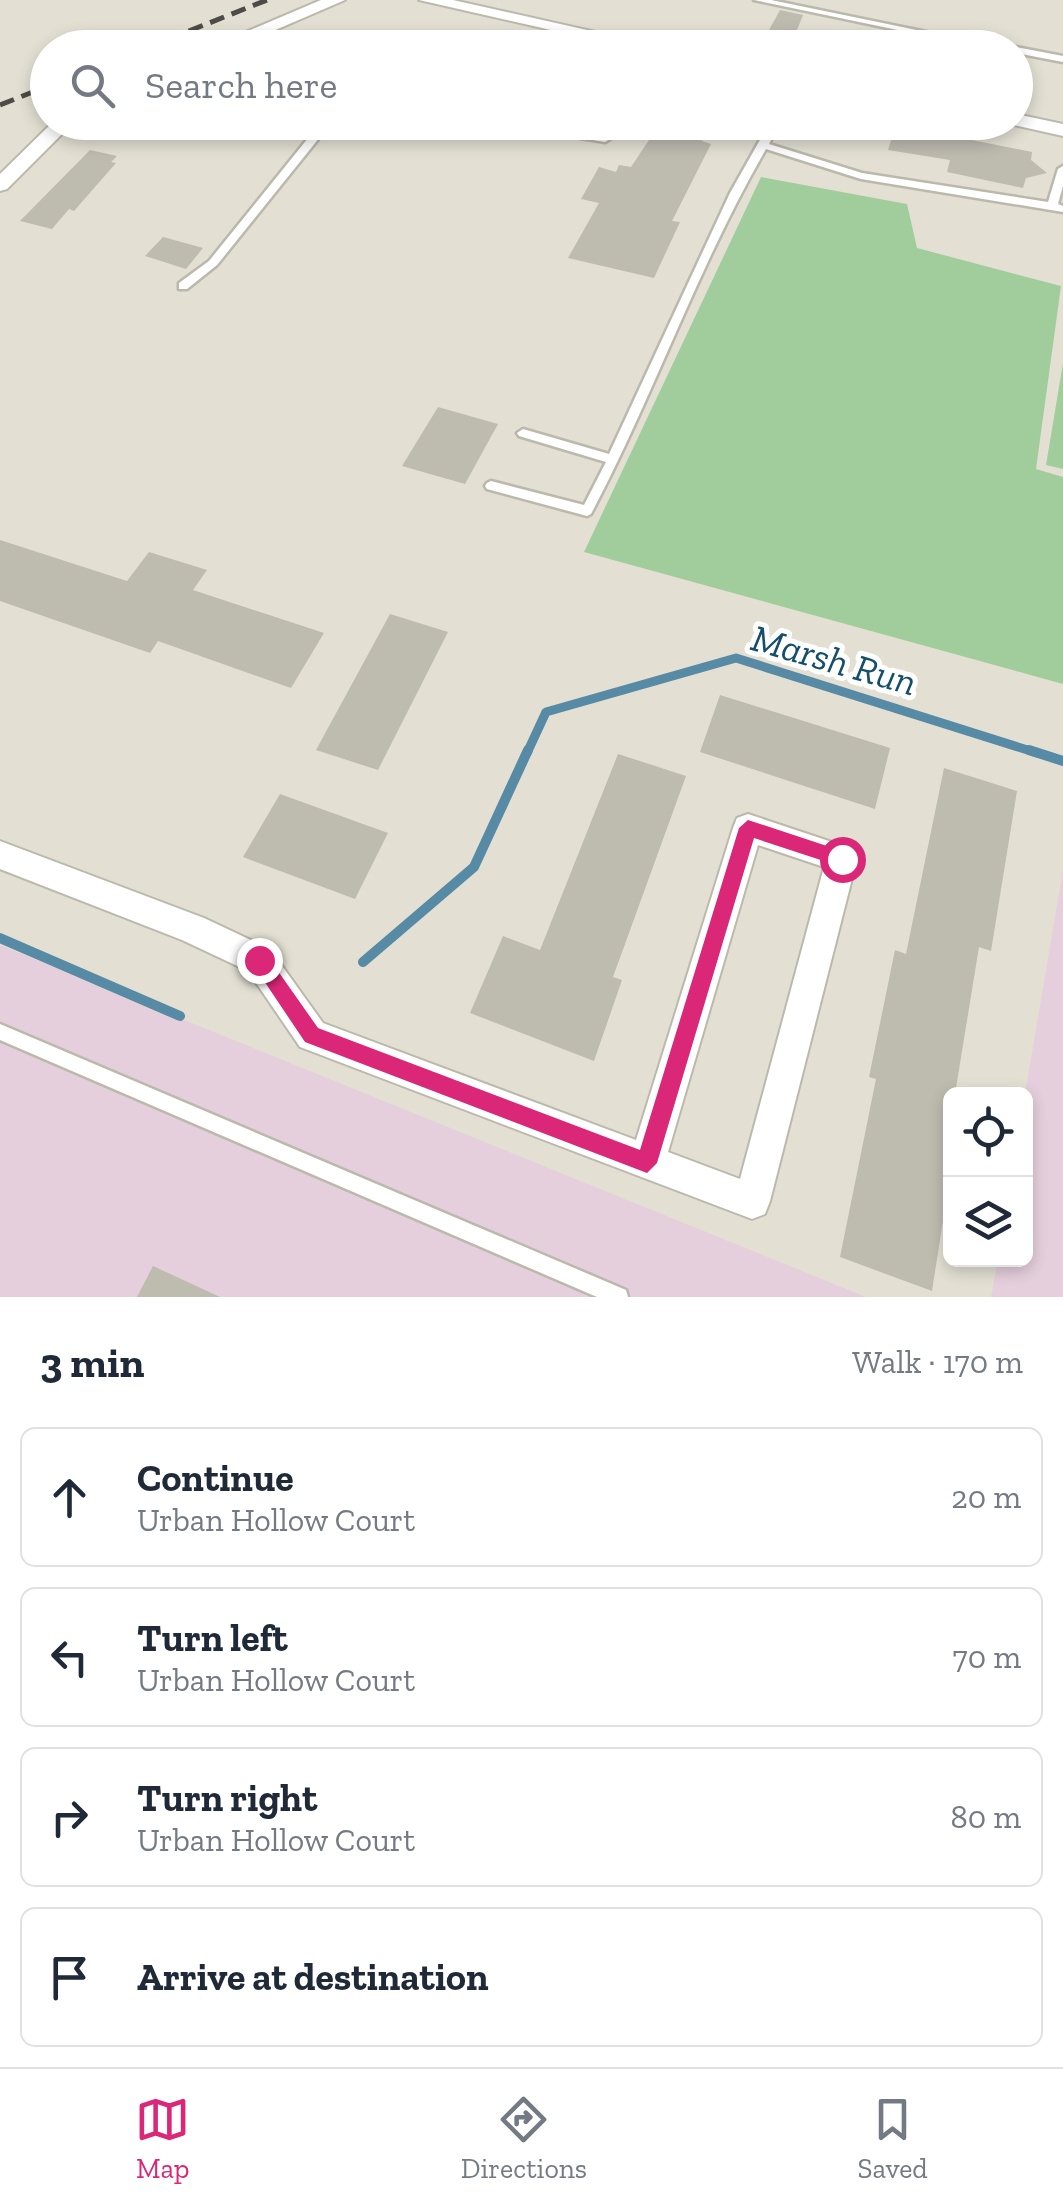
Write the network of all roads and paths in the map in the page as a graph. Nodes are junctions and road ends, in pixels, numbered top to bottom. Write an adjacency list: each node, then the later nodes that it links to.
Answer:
1 (336, 0): 4 (street)
2 (428, 0): 5 (street)
3 (758, 0): 6 (lane)
4 (262, 30)
5 (555, 30)
6 (909, 30)
7 (1033, 54): 8 (lane)
8 (1063, 60)
9 (1033, 124): 10 (street)
10 (1063, 130)
11 (47, 140): 16 (street)
12 (313, 140): 18 (lane)
13 (766, 140): 14 (lane)
14 (763, 145): 17 (lane); 20 (lane)
15 (1063, 169): 17 (lane)
16 (0, 186)
17 (1058, 207)
18 (183, 286)
19 (524, 433): 20 (lane)
20 (613, 460): 21 (lane)
21 (492, 486)
22 (0, 855): 24 (street)
23 (0, 1032): 25 (lane)
24 (647, 1163): 24 (street)
25 (619, 1297)

